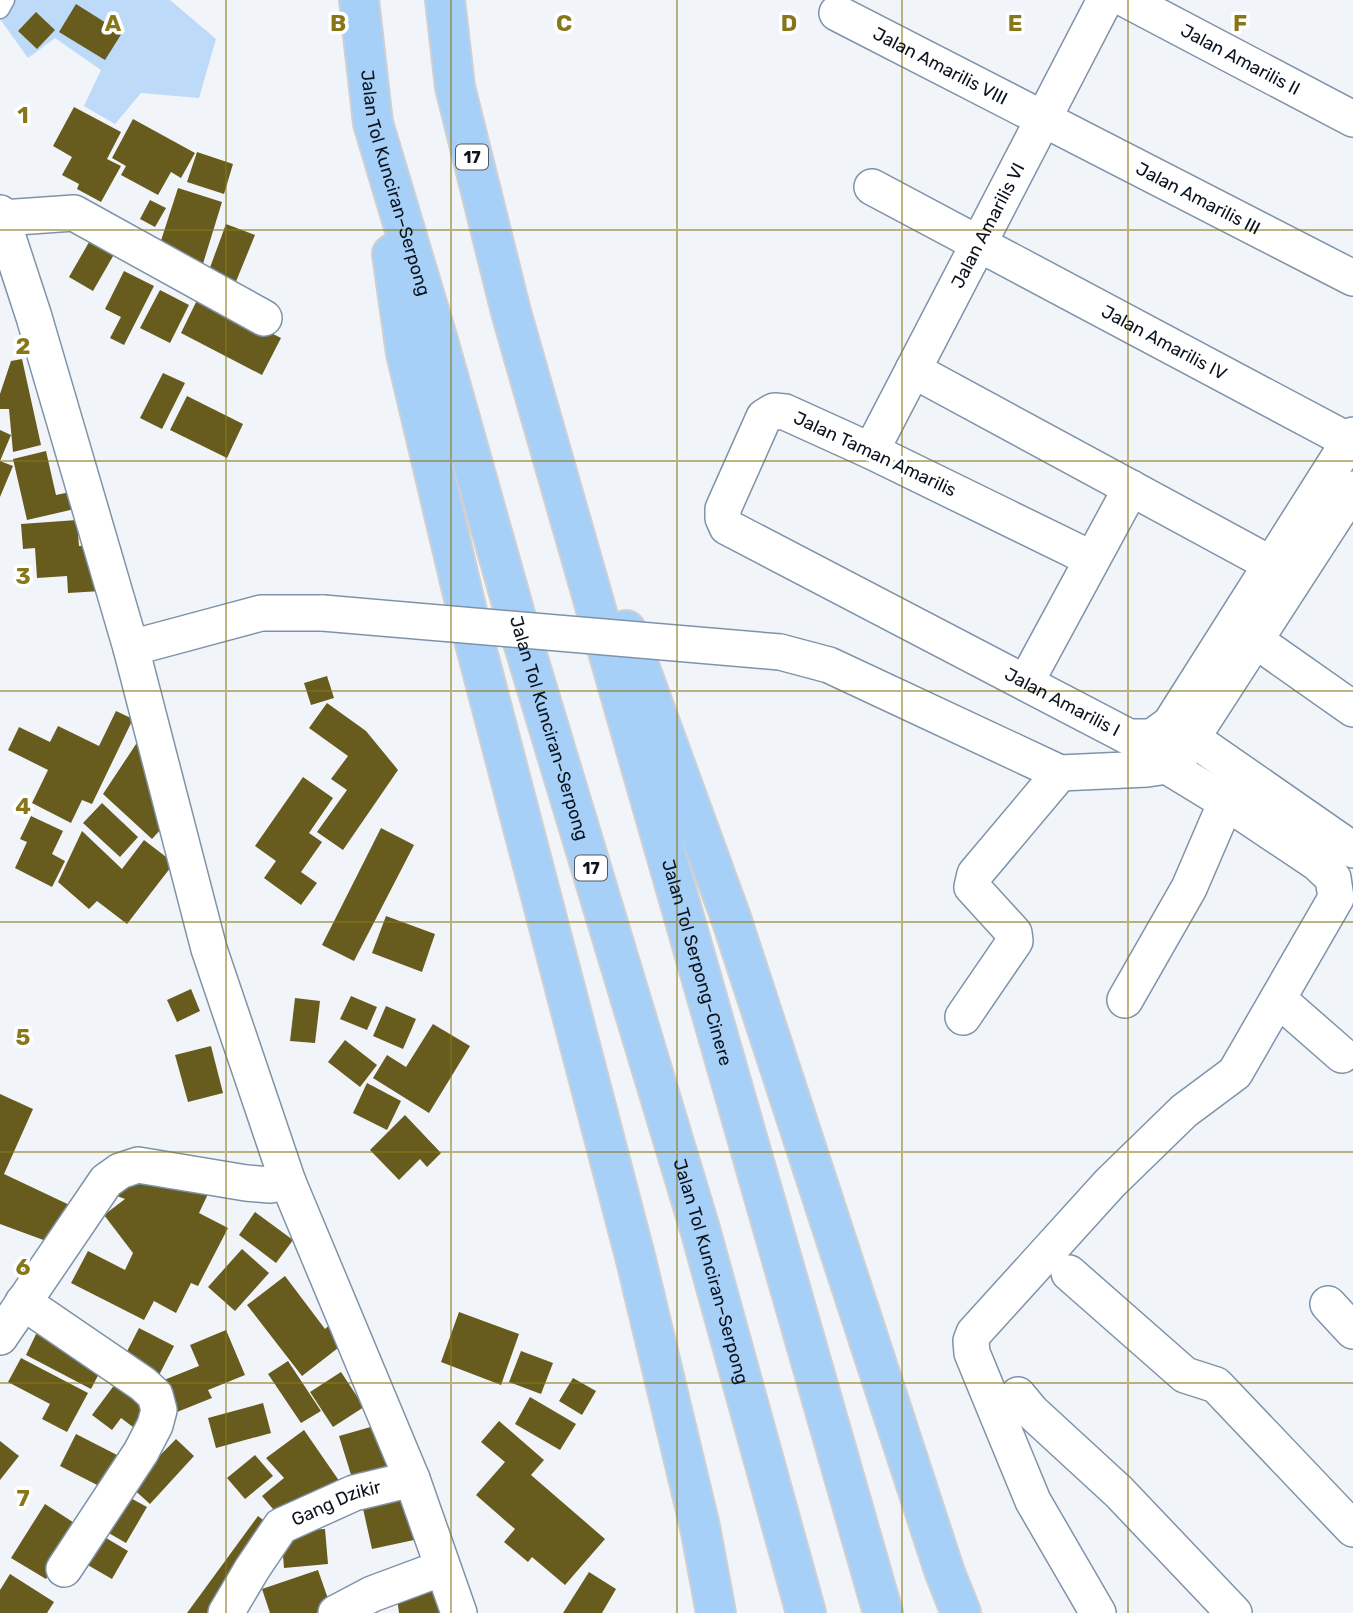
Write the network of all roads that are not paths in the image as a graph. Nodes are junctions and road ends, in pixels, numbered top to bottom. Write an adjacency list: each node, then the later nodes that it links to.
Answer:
1 (5, 0): 6 (lane)
2 (359, 0): 10 (highway, Jalan Tol Kunciran–Serpong / 17)
3 (444, 0): 15 (highway, 17)
4 (1105, 0): 8 (street, Jalan Amarilis VI)
5 (1127, 0): 9 (street, Jalan Amarilis II)
6 (0, 9)
7 (837, 13): 8 (street, Jalan Amarilis VIII)
8 (1044, 119): 13 (street, Jalan Amarilis VI); 14 (street, Jalan Amarilis III)
9 (1353, 119)
10 (373, 123): 46 (highway); 56 (highway, Jalan Tol Kunciran–Serpong / 17)
11 (872, 187): 13 (street, Jalan Amarilis IV)
12 (1, 215): 16 (street); 26 (street)
13 (978, 244): 17 (street, Jalan Amarilis VI); 18 (street, Jalan Amarilis IV)
14 (1353, 278)
15 (511, 312): 57 (highway, Jalan Tol Serpong–Cinere / 17); 58 (highway)
16 (264, 318)
17 (913, 370): 19 (street, Jalan Amarilis VI); 20 (street)
18 (1351, 438): 24 (street, Jalan Amarilis I)
19 (870, 451): 22 (street, Jalan Taman Amarilis); 23 (street, Jalan Taman Amarilis)
20 (1131, 488): 23 (street); 24 (street)
21 (1353, 489): 25 (street)
22 (727, 527): 27 (street, Jalan Amarilis I)
23 (1093, 559): 27 (street)
24 (1271, 564): 27 (street, Jalan Amarilis I)
25 (1255, 640): 28 (street); 29 (street)
26 (131, 648): 31 (street, bridge); 38 (street)
27 (1026, 681)
28 (1353, 709)
29 (1192, 738): 30 (street); 33 (street)
30 (1167, 766): 31 (street); 32 (street)
31 (1060, 773): 36 (street)
32 (1226, 802): 34 (street); 35 (street)
33 (1353, 850)
34 (1278, 999): 37 (street); 59 (street)
35 (1125, 1000)
36 (963, 1017)
37 (1342, 1055)
38 (288, 1181): 40 (street); 45 (street)
39 (1069, 1273): 47 (street)
40 (23, 1302): 43 (street); 49 (street)
41 (1328, 1304): 42 (street)
42 (1353, 1331)
43 (0, 1337)
44 (1018, 1395): 50 (street)
45 (412, 1479): 48 (street); 51 (street, Gang Dzikir)
46 (700, 1527): 54 (highway); 55 (highway)
47 (1353, 1529)
48 (442, 1568): 52 (street); 53 (street)
49 (64, 1569)
50 (1197, 1574): 60 (street); 61 (street)
51 (226, 1613)
52 (335, 1613)
53 (459, 1613)
54 (696, 1613)
55 (716, 1613)
56 (806, 1613)
57 (883, 1613)
58 (961, 1613)
59 (1098, 1613)
60 (1215, 1613)
61 (1234, 1613)

